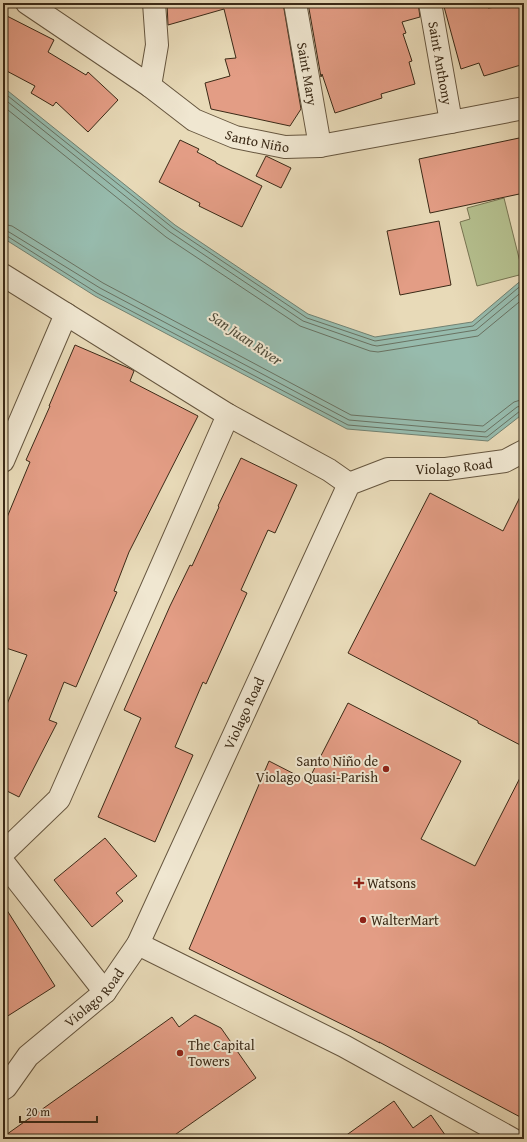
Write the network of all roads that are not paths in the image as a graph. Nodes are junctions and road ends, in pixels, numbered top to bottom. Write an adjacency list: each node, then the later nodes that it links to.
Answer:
1 (27, 3): 5 (street, Santo Niño)
2 (154, 3): 5 (street)
3 (295, 3): 8 (street, Saint Mary)
4 (430, 3): 7 (street, Saint Anthony)
5 (150, 86): 8 (street, Santo Niño)
6 (524, 108): 7 (street, Santo Niño)
7 (451, 122): 8 (street, Santo Niño)
8 (320, 146)
9 (3, 275): 10 (street)
10 (66, 314): 11 (street); 13 (street)
11 (228, 415): 14 (street); 15 (street)
12 (515, 456): 14 (street, Violago Road)
13 (3, 461)
14 (349, 484): 17 (street, Violago Road)
15 (3, 853)
16 (3, 862): 18 (street)
17 (138, 944): 18 (street, Violago Road); 22 (street)
18 (105, 992): 19 (street, Violago Road)
19 (28, 1056): 20 (street, Violago Road); 21 (street, Violago Road)
20 (3, 1064)
21 (3, 1089)
22 (512, 1139)

